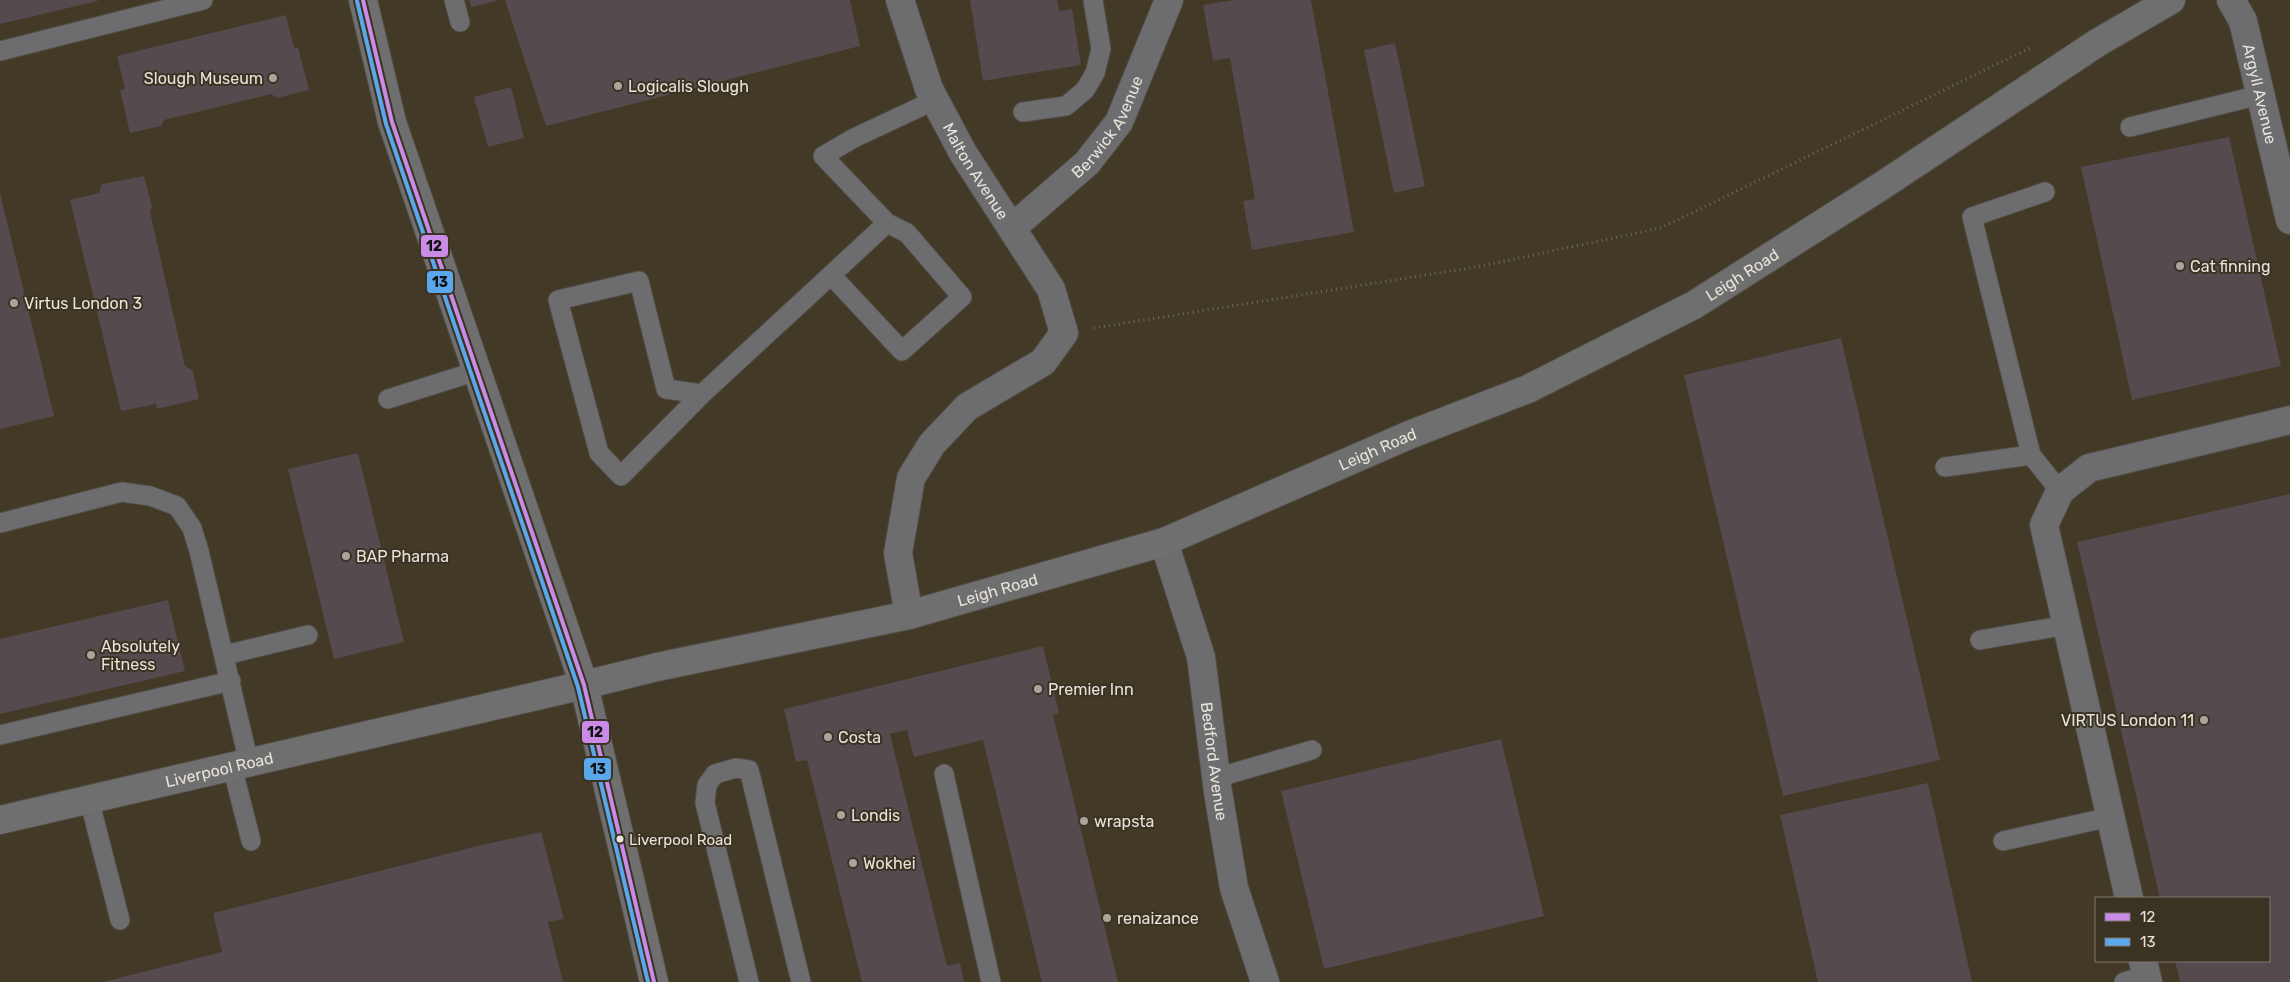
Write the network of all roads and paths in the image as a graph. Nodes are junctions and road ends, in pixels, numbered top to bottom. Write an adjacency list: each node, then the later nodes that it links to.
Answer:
1 (203, 0): 11 (lane)
2 (363, 0): 22 (street)
3 (454, 0): 9 (lane)
4 (900, 0): 13 (street, Malton Avenue)
5 (1093, 0): 14 (lane)
6 (1169, 0): 19 (street, Berwick Avenue)
7 (2171, 0): 30 (street, Leigh Road)
8 (2231, 0): 12 (street, Argyll Avenue)
9 (460, 22)
10 (2035, 48): 21 (path)
11 (0, 51)
12 (2260, 95): 15 (lane); 17 (street, Argyll Avenue)
13 (935, 100): 18 (lane); 19 (street, Malton Avenue)
14 (1023, 112)
15 (2130, 127)
16 (2045, 192): 26 (lane)
17 (2290, 220)
18 (886, 223): 20 (lane); 20 (lane)
19 (1012, 228): 21 (street, Malton Avenue)
20 (831, 275): 23 (lane)
21 (1064, 333): 31 (street)
22 (477, 371): 24 (lane); 37 (street)
23 (702, 394): 23 (lane)
24 (388, 399)
25 (2290, 420): 28 (street)
26 (2031, 455): 27 (lane); 28 (lane)
27 (1945, 468)
28 (2060, 491): 32 (street)
29 (0, 523): 35 (lane)
30 (1164, 542): 31 (street, Leigh Road); 42 (street, Bedford Avenue)
31 (909, 614): 37 (street, Leigh Road)
32 (2067, 625): 34 (lane); 44 (street)
33 (308, 635): 35 (lane)
34 (1980, 640)
35 (225, 655): 36 (lane)
36 (231, 681): 38 (lane); 40 (lane)
37 (584, 686): 40 (street, Liverpool Road); 50 (street)
38 (0, 736)
39 (1312, 750): 42 (lane)
40 (241, 765): 43 (street, Liverpool Road); 46 (lane)
41 (944, 774): 53 (lane)
42 (1216, 778): 54 (street, Bedford Avenue)
43 (89, 799): 45 (street, Liverpool Road); 49 (lane)
44 (2110, 817): 47 (lane); 48 (street)
45 (0, 820)
46 (251, 841)
47 (2002, 841)
48 (2129, 897)
49 (120, 920)
50 (654, 982)
51 (749, 982): 52 (lane)
52 (801, 982)
53 (991, 982)
54 (1265, 982)

